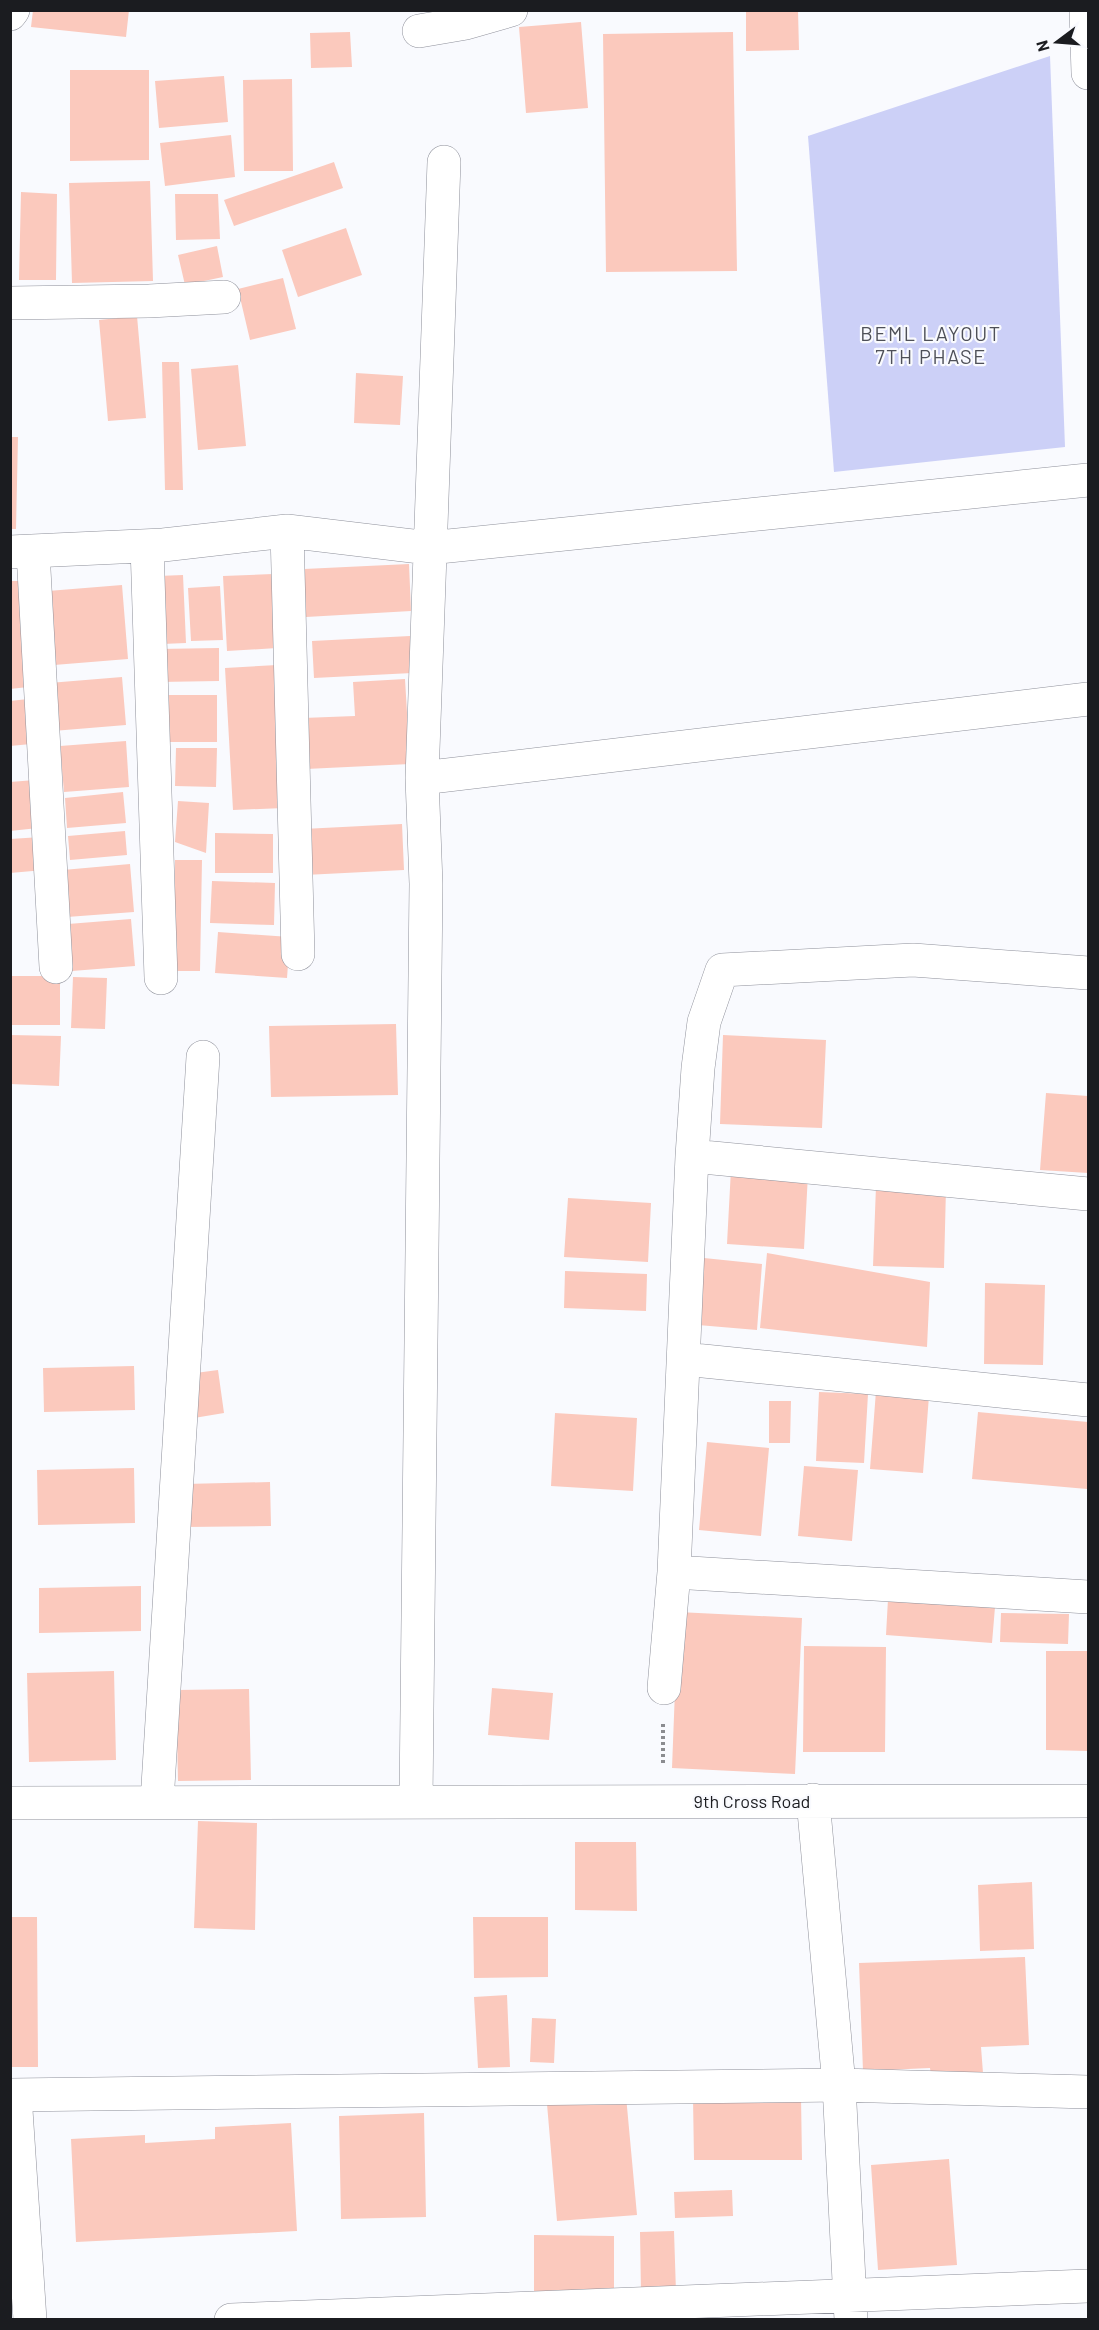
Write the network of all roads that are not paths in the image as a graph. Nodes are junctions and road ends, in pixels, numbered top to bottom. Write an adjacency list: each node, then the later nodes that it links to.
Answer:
1 (511, 10): 3 (street)
2 (1086, 10): 4 (street)
3 (420, 31)
4 (1089, 73)
5 (444, 162): 11 (street)
6 (224, 297): 7 (street)
7 (10, 303)
8 (1089, 480): 11 (street)
9 (287, 531): 10 (street); 11 (street); 15 (street)
10 (147, 546): 12 (street); 18 (street)
11 (429, 548): 14 (street)
12 (22, 552): 16 (street)
13 (1089, 699): 14 (street)
14 (423, 778): 28 (street)
15 (298, 954)
16 (56, 967)
17 (1089, 973): 20 (street)
18 (161, 978)
19 (203, 1057): 30 (street)
20 (692, 1156): 21 (street); 22 (street)
21 (1089, 1194)
22 (684, 1359): 23 (street); 24 (street)
23 (1089, 1400)
24 (674, 1572): 25 (street); 26 (street)
25 (1089, 1597)
26 (664, 1688)
27 (813, 1800): 28 (street, 9th Cross Road); 29 (street, 9th Cross Road); 32 (street)
28 (416, 1801): 30 (street, 9th Cross Road)
29 (1089, 1801)
30 (157, 1802): 31 (street, 9th Cross Road)
31 (10, 1803)
32 (839, 2085): 33 (street); 34 (street); 36 (street)
33 (1089, 2092)
34 (13, 2095): 39 (street)
35 (1089, 2286): 36 (street)
36 (850, 2308): 37 (street)
37 (581, 2313): 38 (street)
38 (366, 2317): 40 (street)
39 (30, 2319)
40 (231, 2319)

